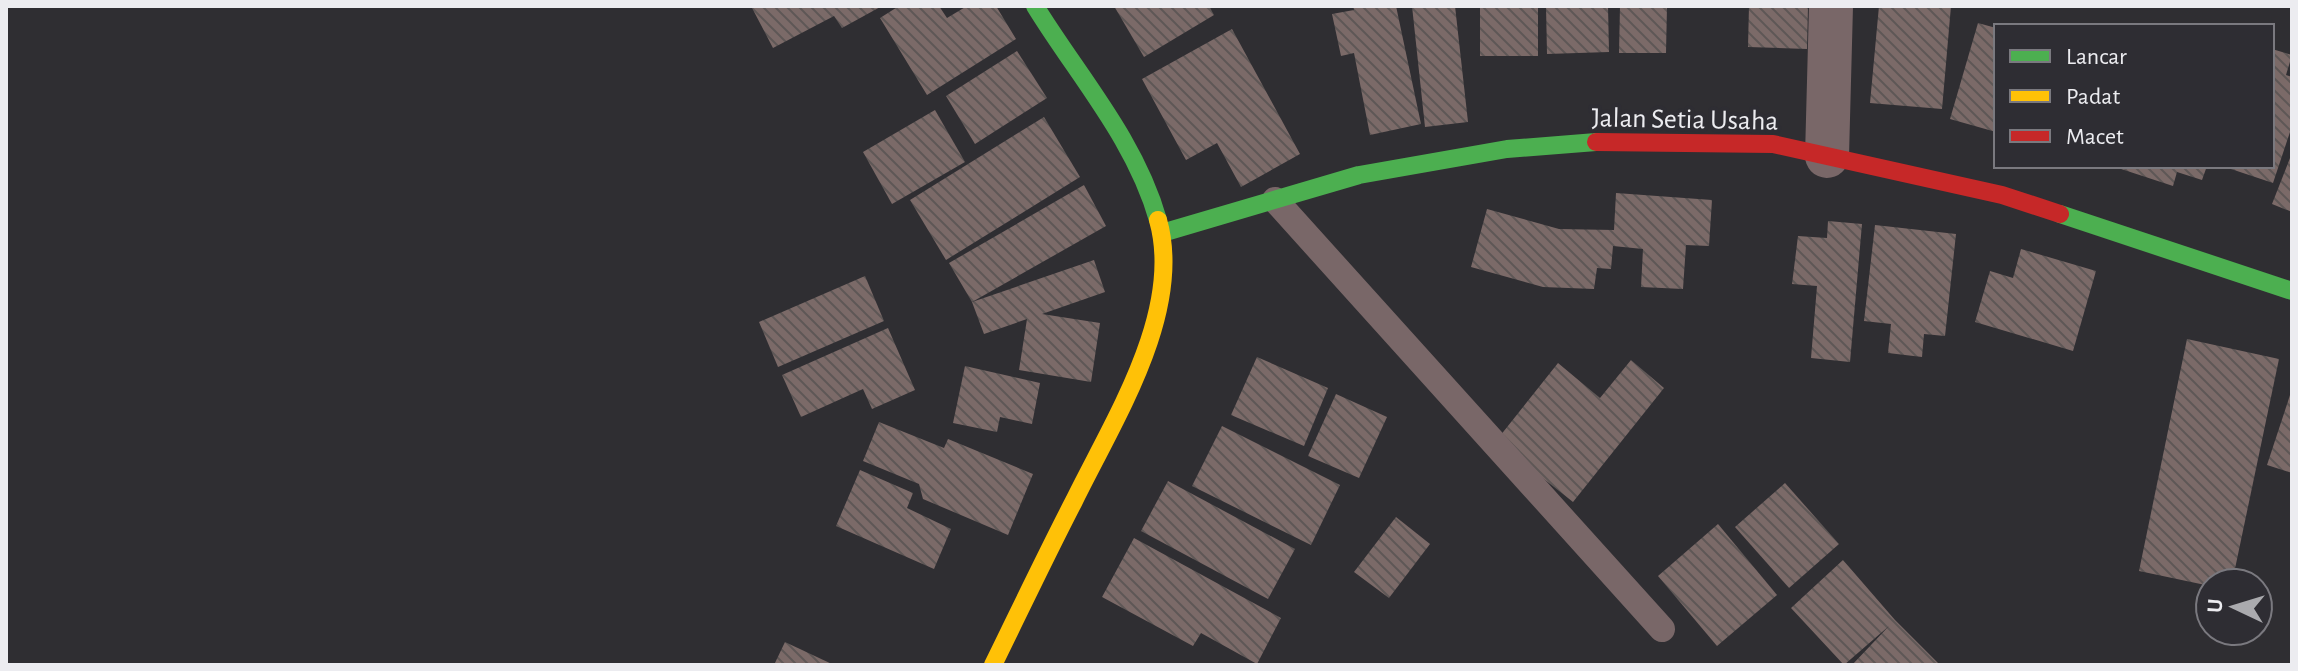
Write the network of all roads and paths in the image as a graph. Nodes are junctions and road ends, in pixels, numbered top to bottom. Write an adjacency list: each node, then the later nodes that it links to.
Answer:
1 (1035, 6): 5 (street)
2 (1831, 6): 3 (street)
3 (1827, 156): 4 (street, Jalan Setia Usaha); 6 (street, Jalan Setia Usaha)
4 (1275, 200): 5 (street, Jalan Setia Usaha); 7 (lane)
5 (1162, 233): 8 (street)
6 (2292, 291)
7 (1662, 629)
8 (993, 665)

